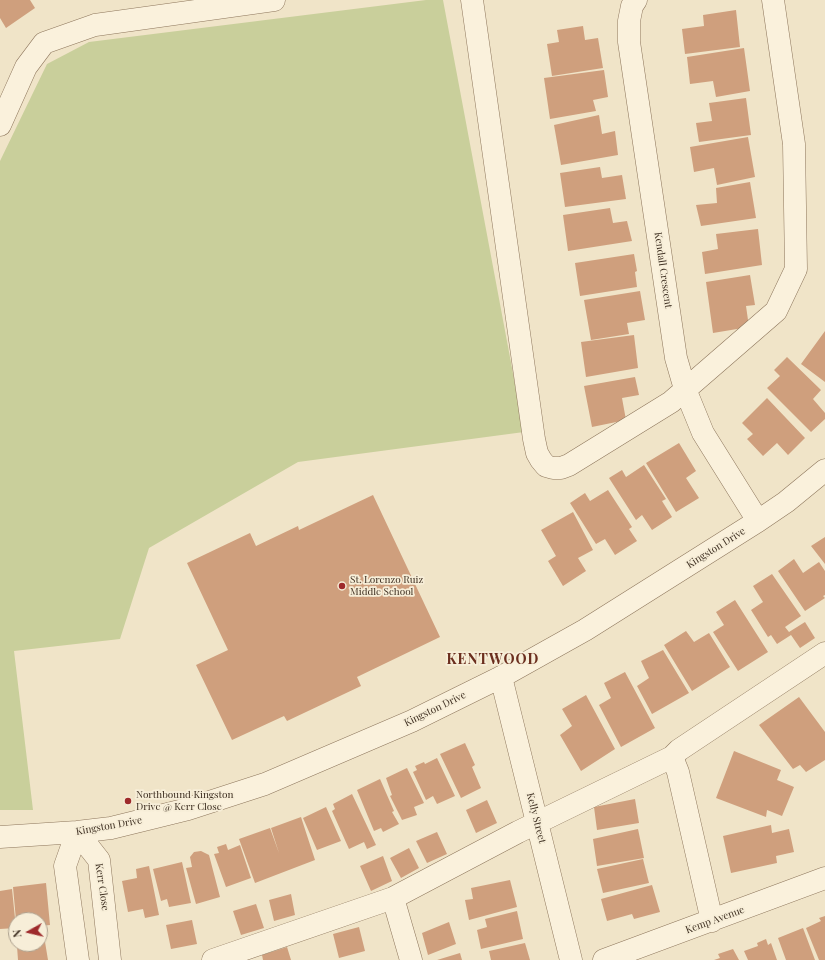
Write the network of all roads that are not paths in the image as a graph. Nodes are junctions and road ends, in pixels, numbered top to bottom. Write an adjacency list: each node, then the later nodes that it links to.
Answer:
1 (274, 0): 5 (street)
2 (472, 0): 6 (street)
3 (636, 0): 6 (street, Kendall Crescent)
4 (772, 0): 6 (street)
5 (0, 125)
6 (685, 389): 8 (street, Kendall Crescent)
7 (825, 470): 8 (street, Kingston Drive)
8 (758, 521): 10 (street, Kingston Drive)
9 (825, 653): 11 (street)
10 (500, 677): 12 (street, Kelly Street); 13 (street, Kingston Drive)
11 (672, 757): 12 (street); 17 (street)
12 (538, 823): 16 (street); 22 (street, Kelly Street)
13 (77, 832): 14 (street, Kingston Drive); 18 (street); 19 (street, Kerr Close)
14 (0, 837)
15 (825, 878): 17 (street, Kemp Avenue)
16 (393, 898): 20 (street); 21 (street)
17 (712, 921): 23 (street, Kemp Avenue)
18 (78, 960)
19 (110, 960)
20 (214, 960)
21 (411, 960)
22 (571, 960)
23 (604, 960)

